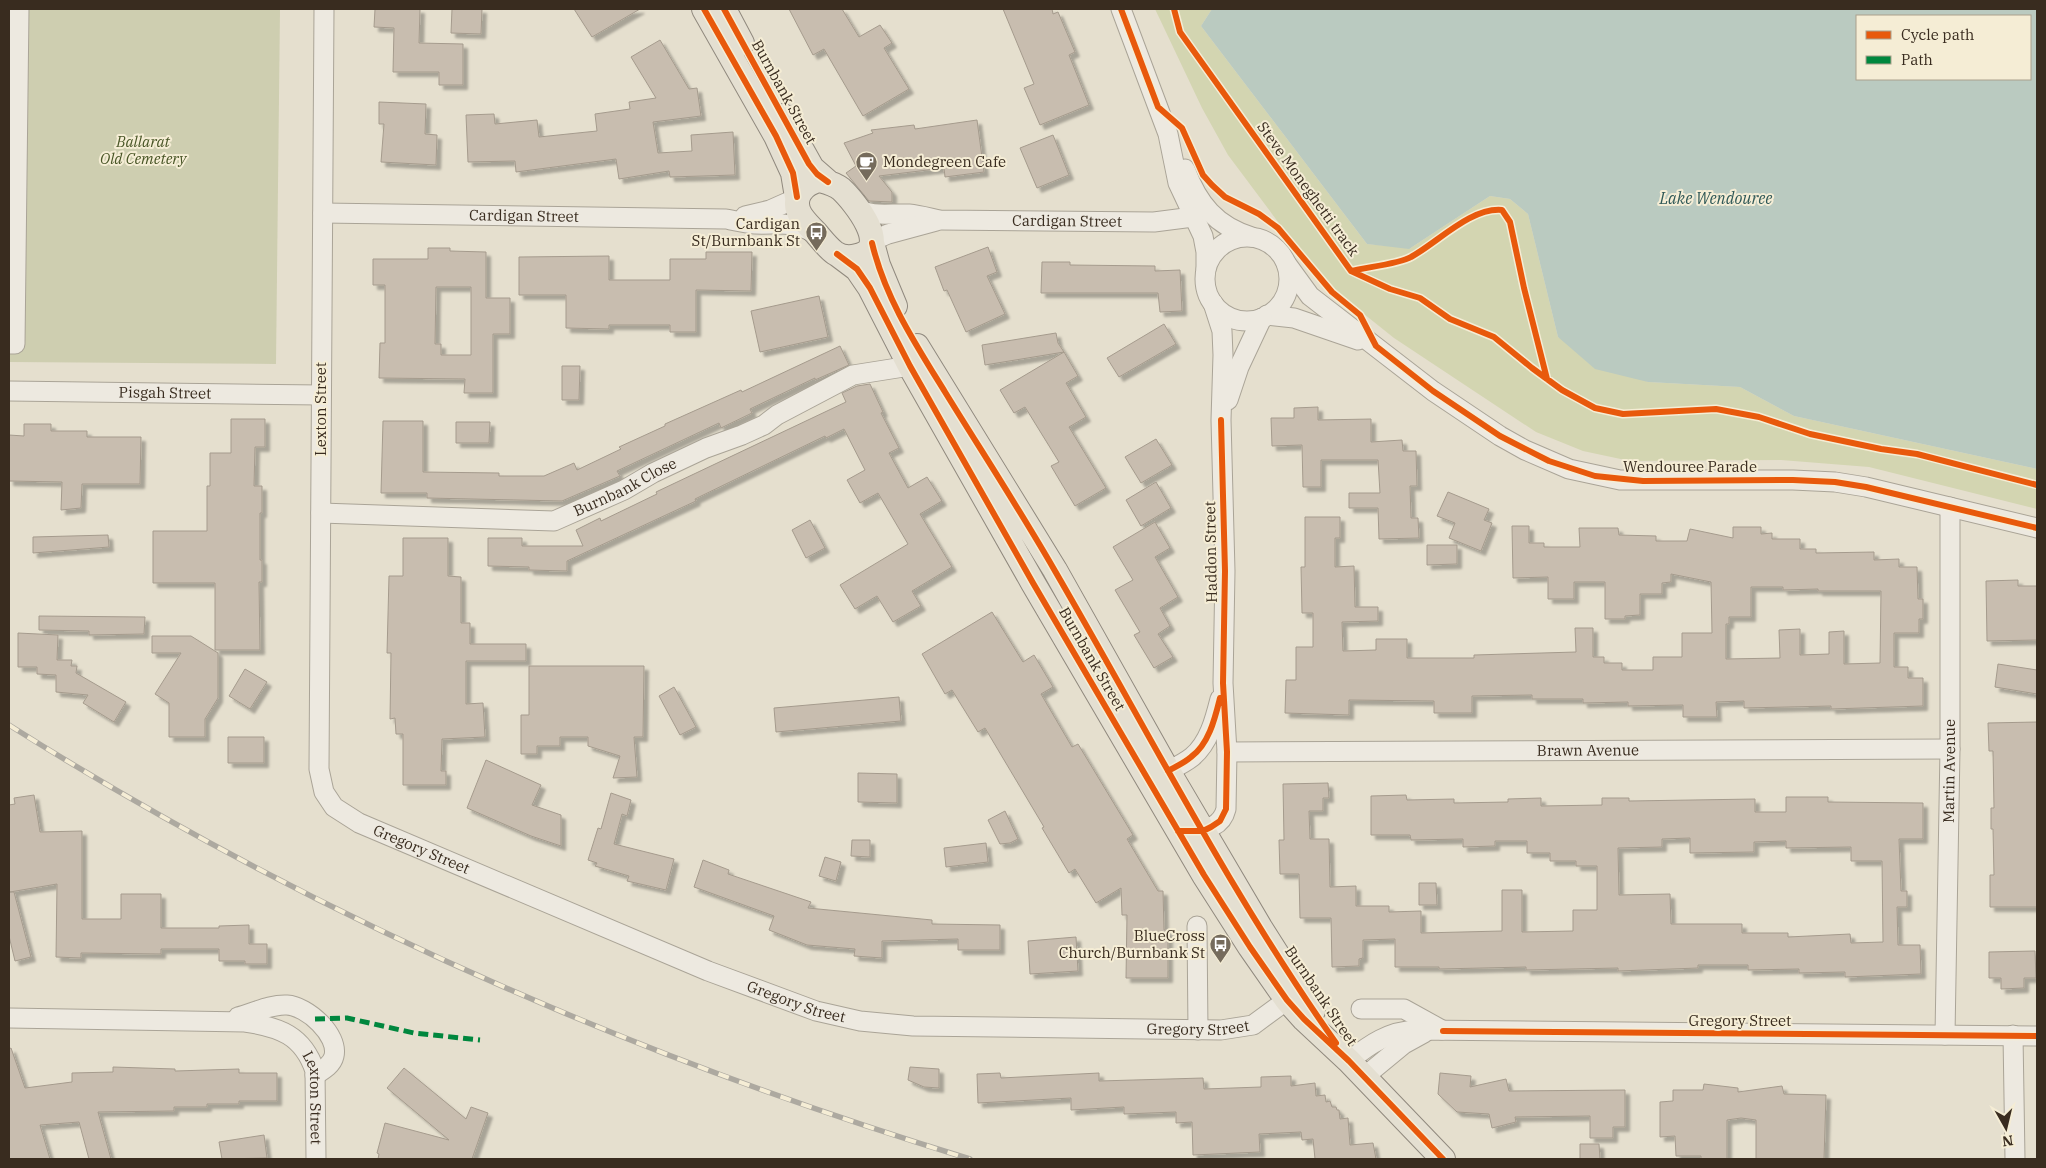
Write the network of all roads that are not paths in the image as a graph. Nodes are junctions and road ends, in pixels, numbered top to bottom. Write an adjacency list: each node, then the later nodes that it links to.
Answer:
1 (18, 9): 22 (street)
2 (324, 9): 10 (street, Lexton Street)
3 (704, 9): 8 (main road, Burnbank Street)
4 (724, 9): 7 (main road, Burnbank Street)
5 (1121, 9): 6 (street)
6 (1168, 134): 11 (street); 15 (street)
7 (828, 182): 8 (main road); 9 (main road, Burnbank Street)
8 (797, 198): 12 (street, Cardigan Street); 14 (main road, Burnbank Street)
9 (855, 207): 13 (street, Cardigan Street); 16 (main road, Burnbank Street)
10 (322, 213): 12 (street, Cardigan Street); 26 (street, Lexton Street)
11 (1193, 217): 13 (street, Cardigan Street); 19 (street)
12 (726, 219): 14 (street, Cardigan Street)
13 (940, 220): 16 (street, Cardigan Street)
14 (818, 236): 17 (main road, Burnbank Street)
15 (1253, 237): 18 (street); 19 (street)
16 (872, 242): 17 (main road); 34 (main road, Burnbank Street)
17 (837, 254): 24 (main road, Burnbank Street)
18 (1286, 262): 21 (street); 23 (street, Wendouree Parade)
19 (1206, 270): 20 (street)
20 (1213, 303): 21 (street); 27 (street, Haddon Street)
21 (1264, 316): 23 (street, Wendouree Parade); 27 (street, Haddon Street)
22 (9, 344)
23 (1376, 346): 28 (street, Wendouree Parade)
24 (910, 366): 29 (street, Burnbank Close); 34 (main road, Burnbank Street)
25 (9, 391): 26 (street, Pisgah Street)
26 (321, 395): 29 (street, Lexton Street)
27 (1221, 420): 31 (street, Haddon Street)
28 (1950, 507): 30 (street, Wendouree Parade); 32 (street, Martin Avenue)
29 (321, 513): 35 (street, Lexton Street)
30 (2037, 528)
31 (1223, 683): 33 (street, Haddon Street); 34 (street, Haddon Street)
32 (1950, 749): 33 (street, Brawn Avenue); 45 (street, Martin Avenue)
33 (1227, 752): 37 (street, Haddon Street)
34 (1158, 776): 36 (main road, Burnbank Street); 37 (main road, Burnbank Street)
35 (334, 806): 43 (street, Gregory Street)
36 (1178, 831): 37 (street); 39 (main road, Burnbank Street)
37 (1203, 831): 48 (main road, Burnbank Street)
38 (1197, 926): 43 (street)
39 (1287, 1000): 43 (street, Gregory Street); 48 (main road, Burnbank Street)
40 (1361, 1010): 44 (street)
41 (9, 1018): 42 (street)
42 (224, 1021): 49 (street, Lexton Street); 49 (street)
43 (1198, 1030)
44 (1443, 1031): 45 (street, Gregory Street); 48 (street, Gregory Street)
45 (1945, 1035): 46 (street, Gregory Street)
46 (2013, 1035): 47 (street, Gregory Street); 52 (street)
47 (2037, 1036)
48 (1357, 1069): 51 (main road, Burnbank Street)
49 (315, 1075): 50 (street, Lexton Street)
50 (316, 1159)
51 (1443, 1159)
52 (2015, 1159)

